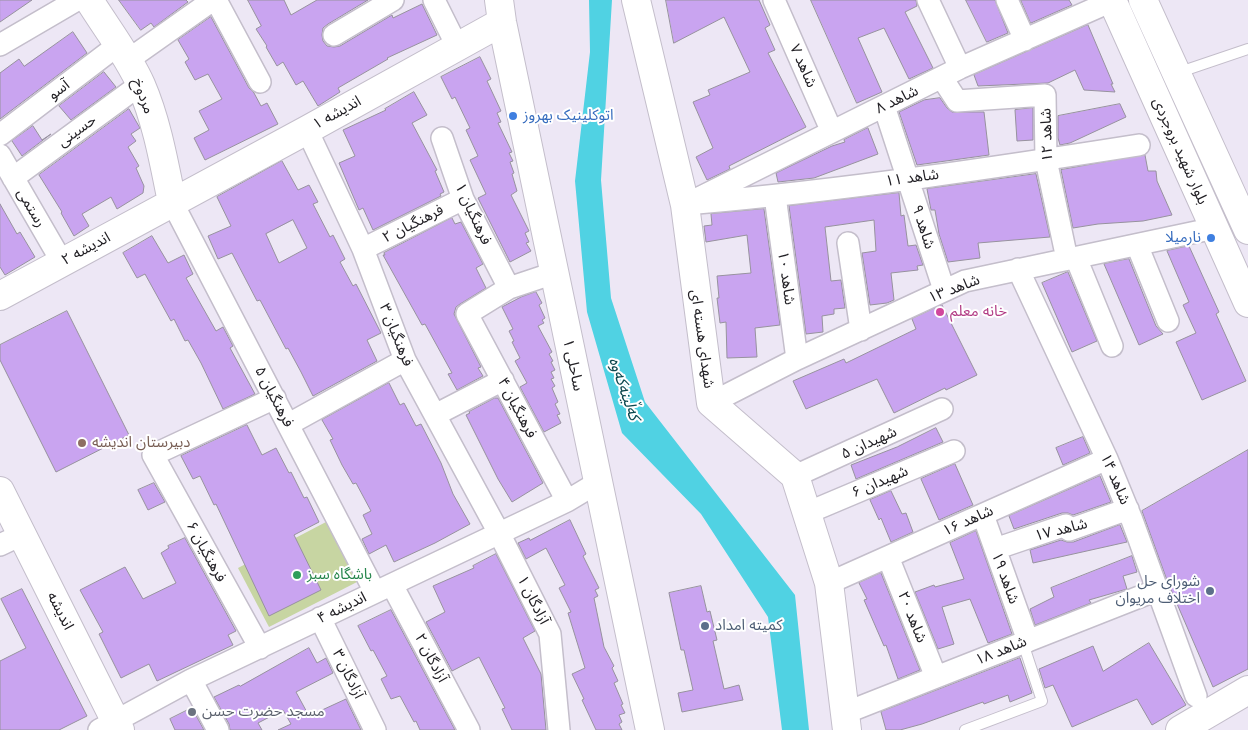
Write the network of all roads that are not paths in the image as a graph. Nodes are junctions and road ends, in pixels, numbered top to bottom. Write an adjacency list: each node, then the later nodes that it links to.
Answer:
1 (76, 0): 15 (street)
2 (89, 0): 18 (street, مردوخ)
3 (215, 0): 18 (street, آسو); 21 (street)
4 (393, 0): 13 (street)
5 (434, 0): 16 (street)
6 (636, 0): 36 (street, شهدای هسته ای)
7 (774, 0): 25 (street, شاهد ۷)
8 (928, 0): 19 (street)
9 (1007, 0): 14 (street)
10 (1143, 0): 20 (street, بلوار شهید بروجردی)
11 (1112, 1): 14 (street, شاهد ۸); 38 (street, بلوار شهید بروجردی)
12 (500, 11): 16 (street, اندیشه ۱); 45 (street, ساحلی ۱)
13 (334, 35)
14 (1025, 40): 19 (street, شاهد ۸)
15 (0, 45)
16 (457, 46): 24 (street, اندیشه ۱)
17 (1248, 49): 20 (lane)
18 (123, 53): 22 (street, مردوخ); 26 (street, آسو)
19 (951, 73): 23 (street, شاهد ۸); 30 (street, شاهد ۱۲)
20 (1176, 73): 37 (street, بلوار شهید بروجردی)
21 (260, 82)
22 (141, 84): 31 (street, حسینی); 35 (street, مردوخ)
23 (884, 106): 25 (street, شاهد ۸); 32 (street, شاهد ۹)
24 (307, 130): 35 (street, اندیشه ۱); 41 (street, فرهنگیان ۳)
25 (832, 132): 36 (street, شاهد ۸)
26 (0, 135)
27 (442, 138): 34 (street, فرهنگیان ۱)
28 (1139, 144): 30 (street, شاهد ۱۱)
29 (0, 155): 31 (street, رستمی)
30 (1046, 160): 32 (street, شاهد ۱۱); 42 (street, شاهد ۱۲)
31 (13, 178): 43 (street, رستمی)
32 (907, 178): 33 (street, شاهد ۱۱); 47 (street, شاهد ۹)
33 (775, 196): 36 (street, شاهد ۱۱); 53 (street, شاهد ۱۰)
34 (463, 198): 41 (street, فرهنگیان ۲); 46 (street, فرهنگیان ۱)
35 (172, 202): 43 (street, اندیشه ۲); 56 (street, فرهنگیان ۵)
36 (685, 204): 57 (street, شهدای هسته ای)
37 (1247, 223): 38 (street)
38 (1215, 228): 40 (street, شاهد ۱۳); 49 (street, بلوار شهید بروجردی)
39 (848, 243): 51 (street)
40 (1137, 245): 42 (street, شاهد ۱۳); 50 (street)
41 (363, 249): 54 (street, فرهنگیان ۳)
42 (1072, 258): 44 (street, شاهد ۱۳); 52 (street, شاهد ۱۲)
43 (62, 262): 48 (street, اندیشه ۲)
44 (1018, 269): 47 (street, شاهد ۱۳); 62 (street, شاهد ۱۴)
45 (554, 273): 46 (street); 64 (street, ساحلی ۱)
46 (509, 288): 55 (street, فرهنگیان ۴)
47 (944, 290): 51 (street, شاهد ۱۳)
48 (0, 296)
49 (1248, 303)
50 (1168, 320)
51 (861, 330): 53 (street, شاهد ۱۳)
52 (1112, 346)
53 (797, 359): 57 (street, شاهد ۱۳)
54 (405, 360): 59 (street, فرهنگیان ۳); 60 (street)
55 (503, 380): 59 (street); 66 (street, فرهنگیان ۴)
56 (275, 398): 60 (street, فرهنگیان ۵); 79 (street, فرهنگیان ۶)
57 (711, 403): 63 (street, شهدای هسته ای)
58 (942, 410): 63 (street, شهیدان ۵)
59 (435, 415): 70 (street, فرهنگیان ۳)
60 (289, 424): 75 (street, فرهنگیان ۵)
61 (954, 451): 68 (street, شهیدان ۶)
62 (1107, 459): 67 (street, شاهد ۱۴); 69 (street, شاهد ۱۶)
63 (795, 476): 68 (street)
64 (597, 483): 66 (street, اندیشه ۴); 90 (street, ساحلی ۱)
65 (0, 491): 71 (street, اندیشه)
66 (567, 501): 70 (street, اندیشه ۴)
67 (1128, 509): 72 (street, شاهد ۱۷); 76 (street, شاهد ۱۴)
68 (807, 513): 74 (street)
69 (983, 515): 72 (street, شاهد ۱۹); 73 (street, شاهد ۱۶)
70 (499, 533): 75 (street, اندیشه ۴); 89 (street, آزادگان ۱)
71 (11, 540): 85 (street, اندیشه)
72 (995, 549): 78 (street, شاهد ۱۹)
73 (888, 557): 74 (street, شاهد ۱۶); 80 (street, شاهد ۲۰)
74 (828, 583): 84 (street)
75 (384, 589): 77 (street, اندیشه ۴); 88 (street, آزادگان ۲)
76 (1157, 590): 78 (street, شاهد ۱۸); 83 (street, شاهد ۱۴)
77 (320, 618): 79 (street, اندیشه ۴); 87 (street, آزادگان ۳)
78 (1025, 642): 80 (street, شاهد ۱۸); 91 (lane)
79 (260, 648): 81 (street, اندیشه ۴)
80 (936, 677): 84 (street, شاهد ۱۸)
81 (191, 680): 85 (street, اندیشه ۴); 86 (street)
82 (1248, 690): 92 (street)
83 (1196, 696)
84 (846, 721)
85 (112, 727)
86 (218, 730)
87 (375, 730)
88 (469, 730)
89 (559, 730)
90 (650, 730)
91 (965, 730)
92 (1180, 730)

